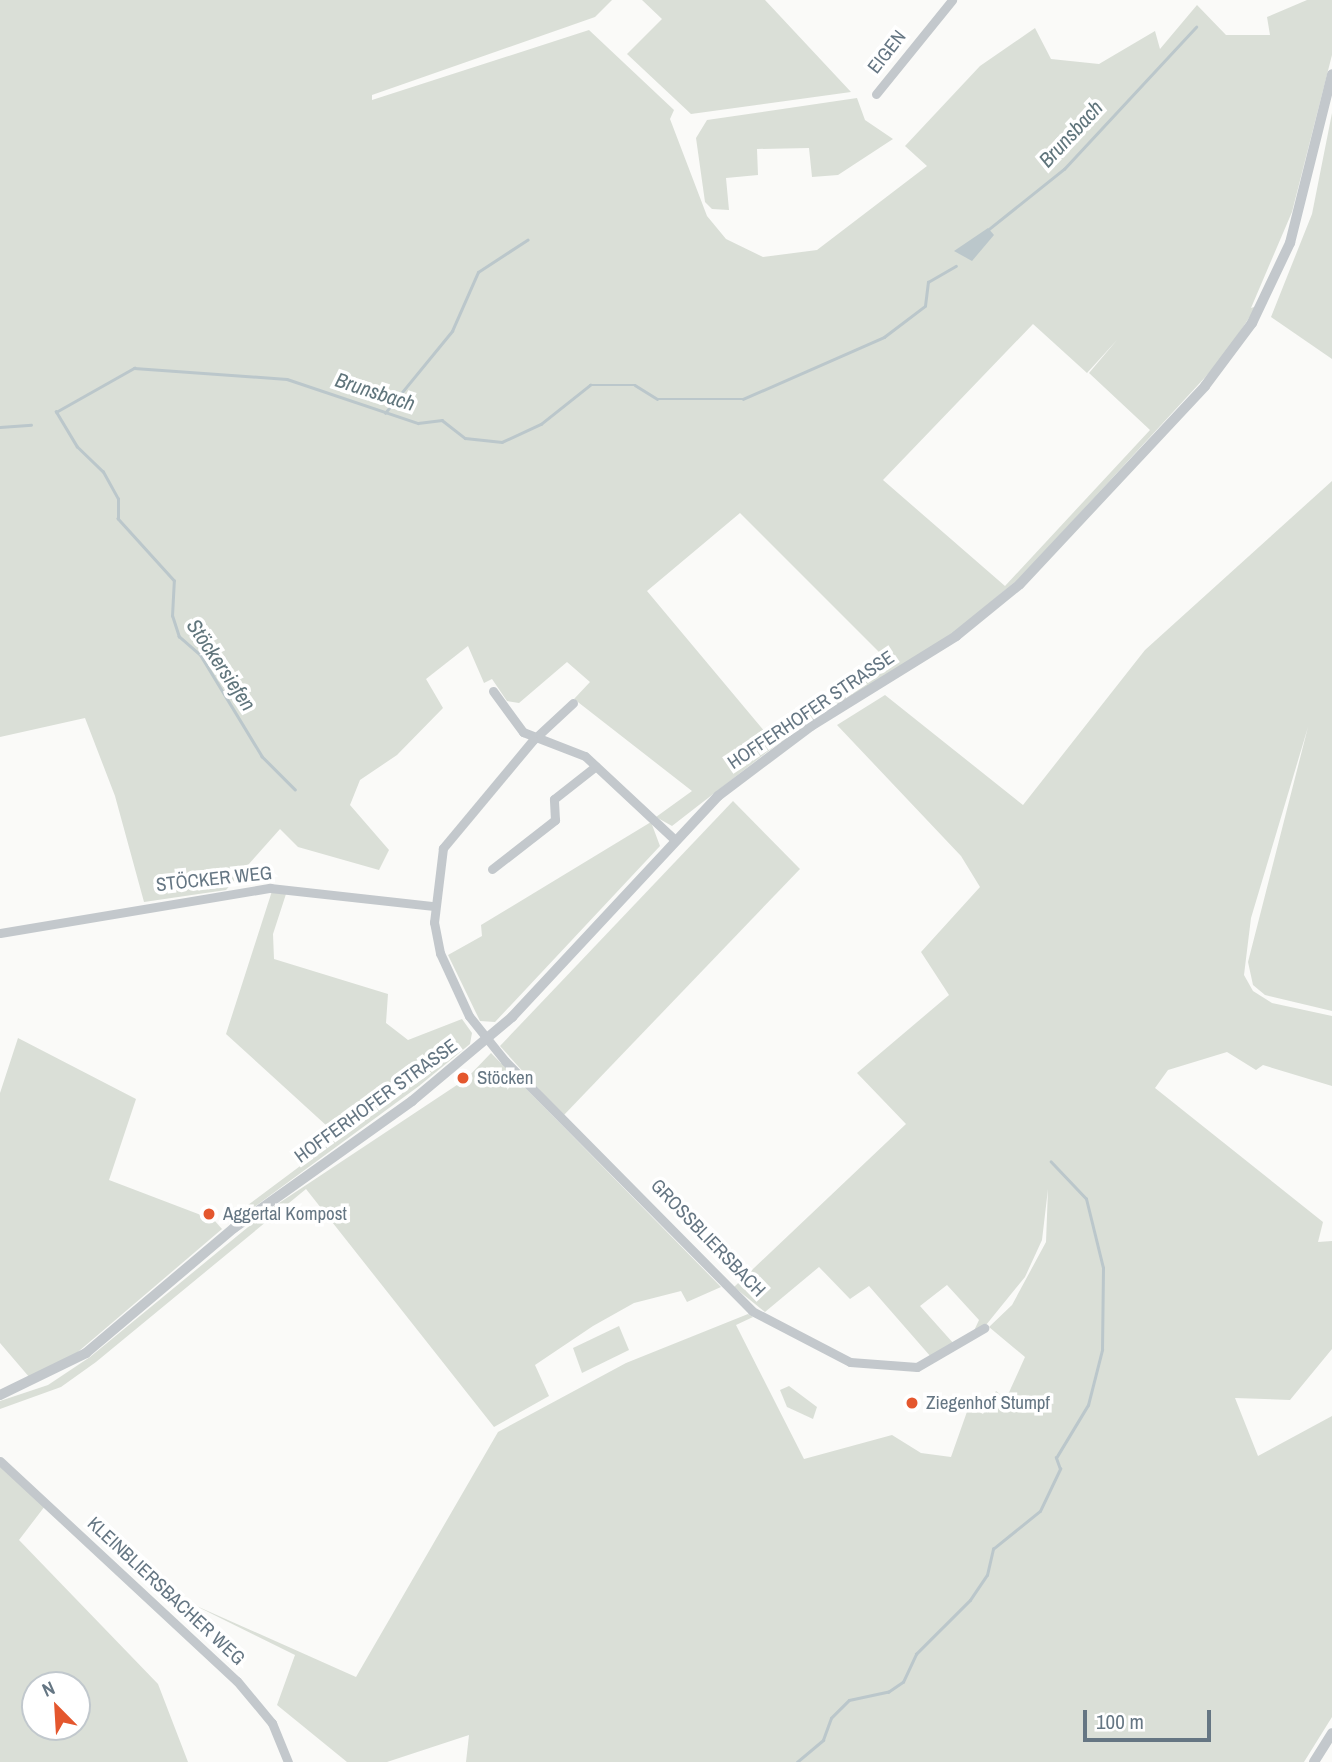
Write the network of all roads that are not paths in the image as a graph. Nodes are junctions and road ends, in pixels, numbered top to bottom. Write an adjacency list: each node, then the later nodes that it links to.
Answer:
1 (952, 0): 3 (street, EIGEN)
2 (1332, 74): 8 (street, HOFFERHOFER STRASSE)
3 (876, 94)
4 (493, 691): 6 (street)
5 (573, 702): 6 (street)
6 (533, 740): 7 (street); 10 (street)
7 (596, 766): 8 (street); 9 (street)
8 (673, 838): 12 (street, HOFFERHOFER STRASSE)
9 (492, 869)
10 (434, 906): 11 (street, STÖCKER WEG); 12 (street)
11 (0, 933)
12 (486, 1041): 13 (street, GROSSBLIERSBACH); 14 (street, HOFFERHOFER STRASSE)
13 (984, 1328)
14 (0, 1395)
15 (0, 1461): 17 (street, KLEINBLIERSBACHER WEG)
16 (1332, 1733): 18 (street)
17 (288, 1762)
18 (1314, 1762)

